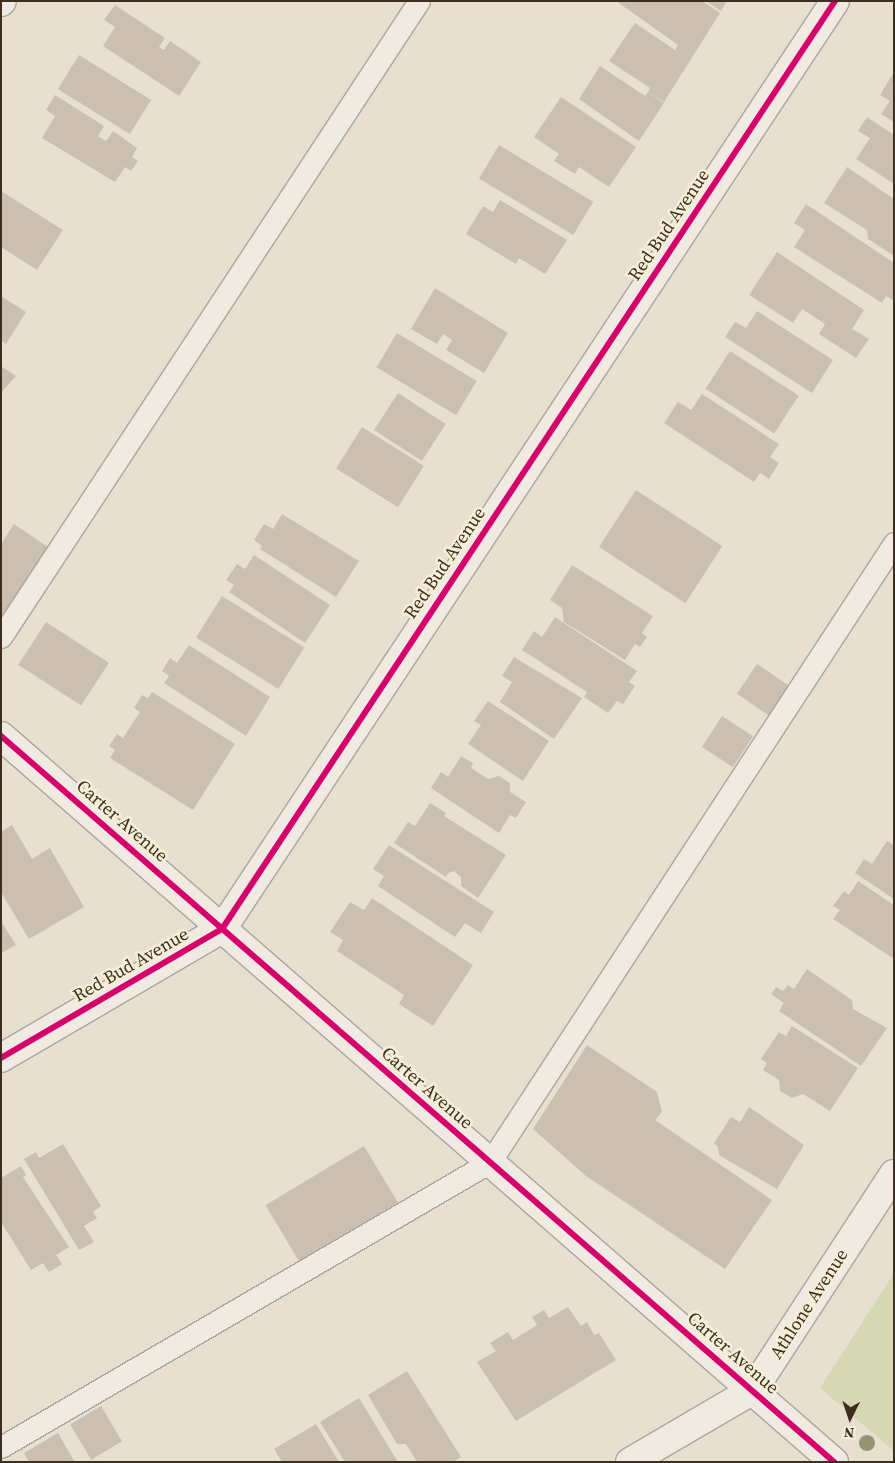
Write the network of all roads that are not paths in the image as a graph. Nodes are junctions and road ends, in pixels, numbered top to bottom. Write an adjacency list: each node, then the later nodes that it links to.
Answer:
1 (419, 1): 4 (lane)
2 (835, 1): 6 (street, Red Bud Avenue)
3 (894, 543): 8 (lane)
4 (1, 637)
5 (1, 736): 6 (street, Carter Avenue)
6 (222, 929): 7 (street, Red Bud Avenue); 8 (street, Carter Avenue)
7 (1, 1058)
8 (490, 1162): 10 (street, Carter Avenue); 11 (lane)
9 (894, 1174): 10 (street, Athlone Avenue)
10 (753, 1390): 12 (street, Athlone Avenue); 13 (street, Carter Avenue)
11 (1, 1447)
12 (630, 1462)
13 (834, 1462)

